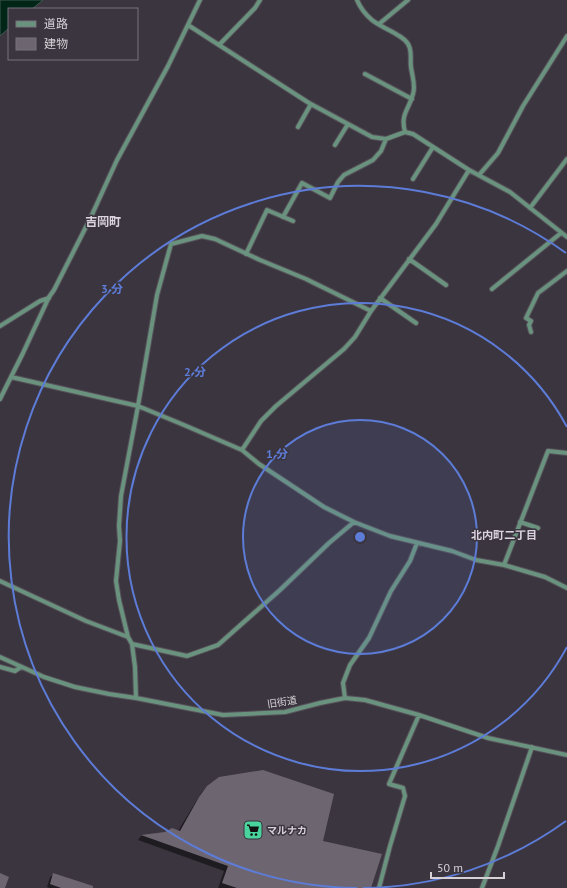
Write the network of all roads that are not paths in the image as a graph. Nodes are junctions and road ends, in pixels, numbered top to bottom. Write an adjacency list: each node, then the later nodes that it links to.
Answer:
1 (200, 0): 6 (street)
2 (260, 0): 8 (street)
3 (357, 0): 5 (street)
4 (408, 0): 5 (street)
5 (379, 24): 10 (street)
6 (188, 25): 8 (street); 32 (street)
7 (566, 39): 20 (street)
8 (219, 45): 11 (street)
9 (365, 74): 10 (street)
10 (412, 99): 14 (street)
11 (311, 104): 12 (street); 13 (street)
12 (348, 124): 15 (street); 16 (street)
13 (298, 128)
14 (405, 132): 15 (street); 17 (street)
15 (386, 140): 23 (street)
16 (335, 145)
17 (433, 147): 19 (street); 21 (street)
18 (567, 159): 22 (street)
19 (469, 170): 20 (street); 28 (street)
20 (479, 175): 22 (street)
21 (413, 179)
22 (530, 208): 25 (street)
23 (283, 217): 24 (street); 27 (street)
24 (293, 221)
25 (561, 233): 26 (street); 31 (street)
26 (567, 237)
27 (246, 254): 34 (street); 40 (street)
28 (409, 259): 30 (street); 33 (street)
29 (567, 271): 37 (street)
30 (446, 285)
31 (492, 289)
32 (49, 297): 36 (street); 38 (street)
33 (380, 298): 34 (street); 35 (street)
34 (371, 311): 41 (street)
35 (416, 323)
36 (0, 326)
37 (531, 332)
38 (11, 377): 39 (street); 40 (street)
39 (0, 399)
40 (138, 406): 41 (street); 50 (street)
41 (242, 450): 43 (street)
42 (567, 453): 44 (street)
43 (354, 522): 46 (street); 51 (street)
44 (520, 522): 45 (street); 47 (street)
45 (538, 528)
46 (417, 543): 47 (street); 56 (street)
47 (504, 565): 49 (street)
48 (0, 581): 50 (street)
49 (567, 588)
50 (128, 637): 51 (street)
51 (132, 644): 55 (street)
52 (0, 657): 54 (street, 旧街道)
53 (0, 667): 54 (street)
54 (21, 667): 55 (street, 旧街道)
55 (136, 698): 56 (street, 旧街道)
56 (345, 698): 57 (street, 旧街道)
57 (419, 715): 58 (street, 旧街道); 60 (street)
58 (532, 747): 59 (street, 旧街道); 61 (street)
59 (567, 755)
60 (379, 888)
61 (482, 888)

